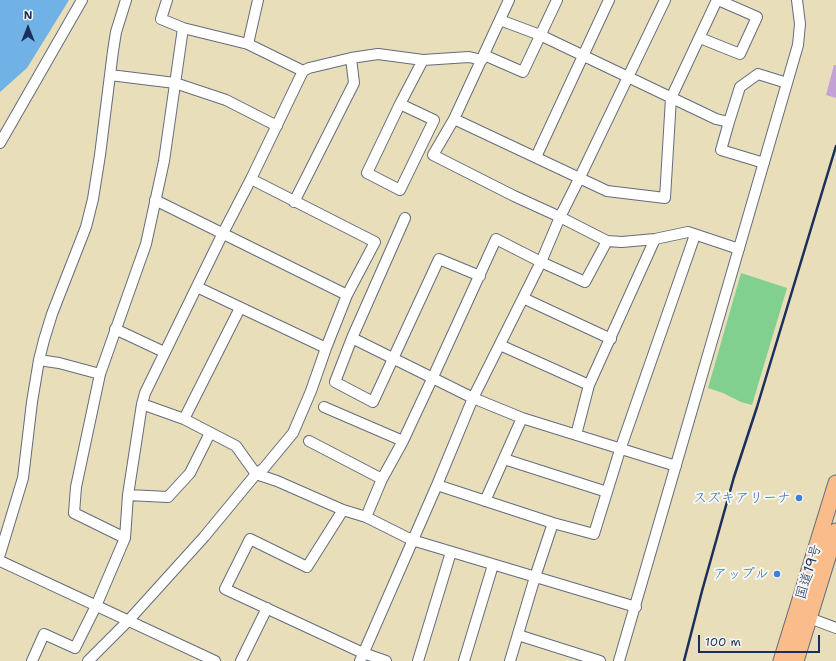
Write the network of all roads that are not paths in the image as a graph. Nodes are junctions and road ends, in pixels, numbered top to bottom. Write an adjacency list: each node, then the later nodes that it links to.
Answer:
1 (82, 0): 30 (street)
2 (126, 0): 21 (street)
3 (167, 0): 12 (street)
4 (258, 0): 15 (street)
5 (509, 0): 11 (street)
6 (557, 0): 13 (street)
7 (609, 0): 16 (street)
8 (665, 0): 22 (street)
9 (717, 0): 14 (street); 14 (street)
10 (797, 0): 24 (street)
11 (500, 20): 13 (street); 18 (street)
12 (184, 28): 15 (street); 23 (street)
13 (540, 35): 16 (street); 18 (street)
14 (700, 38): 25 (street)
15 (248, 44): 20 (street)
16 (583, 56): 22 (street); 31 (street)
17 (351, 58): 19 (street); 20 (street); 36 (street)
18 (483, 58): 19 (street); 27 (street)
19 (422, 60): 26 (street)
20 (303, 71): 29 (street)
21 (110, 75): 23 (street); 57 (street)
22 (627, 76): 25 (street); 33 (street)
23 (175, 83): 29 (street); 35 (street)
24 (787, 83): 28 (street); 32 (street)
25 (671, 98): 28 (street); 33 (street)
26 (400, 104): 26 (street)
27 (454, 118): 31 (street); 37 (street)
28 (729, 122): 32 (street)
29 (277, 126): 34 (street)
30 (0, 143)
31 (536, 157): 33 (street)
32 (764, 163): 43 (street)
33 (580, 177): 37 (street)
34 (251, 179): 36 (street); 39 (street)
35 (155, 200): 39 (street); 50 (street)
36 (294, 202): 47 (street)
37 (560, 217): 42 (street); 44 (street)
38 (405, 218): 51 (street)
39 (223, 233): 46 (street); 47 (street)
40 (695, 235): 41 (street); 43 (street); 70 (street)
41 (655, 239): 42 (street); 52 (street)
42 (607, 241): 44 (street)
43 (740, 249): 72 (street)
44 (541, 262): 45 (street); 48 (street)
45 (480, 276): 56 (street); 59 (street)
46 (197, 287): 49 (street); 55 (street)
47 (347, 295): 54 (street)
48 (523, 298): 52 (street); 53 (street)
49 (240, 308): 54 (street); 65 (street)
50 (115, 329): 55 (street); 58 (street)
51 (352, 338): 56 (street); 56 (street)
52 (611, 339): 60 (street)
53 (500, 345): 60 (street); 61 (street)
54 (326, 348): 73 (street)
55 (164, 352): 62 (street)
56 (394, 358): 59 (street)
57 (39, 360): 58 (street); 88 (street)
58 (100, 374): 85 (street)
59 (434, 377): 61 (street); 69 (street)
60 (589, 385): 67 (street)
61 (473, 398): 64 (street); 76 (street)
62 (142, 404): 65 (street); 78 (street)
63 (324, 407): 69 (street)
64 (522, 418): 67 (street); 71 (street)
65 (184, 419): 66 (street)
66 (210, 433): 73 (street); 78 (street)
67 (576, 435): 70 (street)
68 (309, 441): 74 (street)
69 (403, 441): 74 (street)
70 (620, 450): 72 (street); 77 (street)
71 (504, 459): 77 (street); 79 (street)
72 (676, 466): 93 (street)
73 (256, 474): 81 (street); 96 (street)
74 (382, 479): 82 (street)
75 (836, 483): 80 (highway, 国道19号)
76 (437, 485): 79 (street); 86 (street)
77 (607, 492): 83 (street)
78 (128, 495): 85 (street)
79 (485, 501): 83 (street)
80 (832, 507): 95 (highway, 国道19号)
81 (343, 510): 82 (street); 94 (street)
82 (366, 517): 86 (street)
83 (553, 523): 91 (street)
84 (836, 531): 95 (highway, 国道19号)
85 (125, 538): 92 (street)
86 (412, 540): 87 (street); 100 (street)
87 (451, 552): 90 (street); 106 (street)
88 (0, 554)
89 (0, 561): 92 (street)
90 (493, 564): 91 (street); 107 (street)
91 (535, 576): 93 (street); 98 (street)
92 (96, 606): 96 (street); 99 (street)
93 (636, 607): 110 (street)
94 (267, 608): 100 (street); 104 (street)
95 (803, 615): 97 (street); 111 (highway, 国道19号); 112 (highway, 国道19号)
96 (128, 621): 102 (street); 103 (street)
97 (836, 628)
98 (518, 635): 108 (street); 109 (street)
99 (75, 648): 101 (street); 102 (street)
100 (361, 657): 105 (street)
101 (32, 661)
102 (87, 661)
103 (214, 661)
104 (241, 661)
105 (386, 661)
106 (418, 661)
107 (464, 661)
108 (510, 661)
109 (600, 661)
110 (619, 661)
111 (781, 661)
112 (796, 661)

